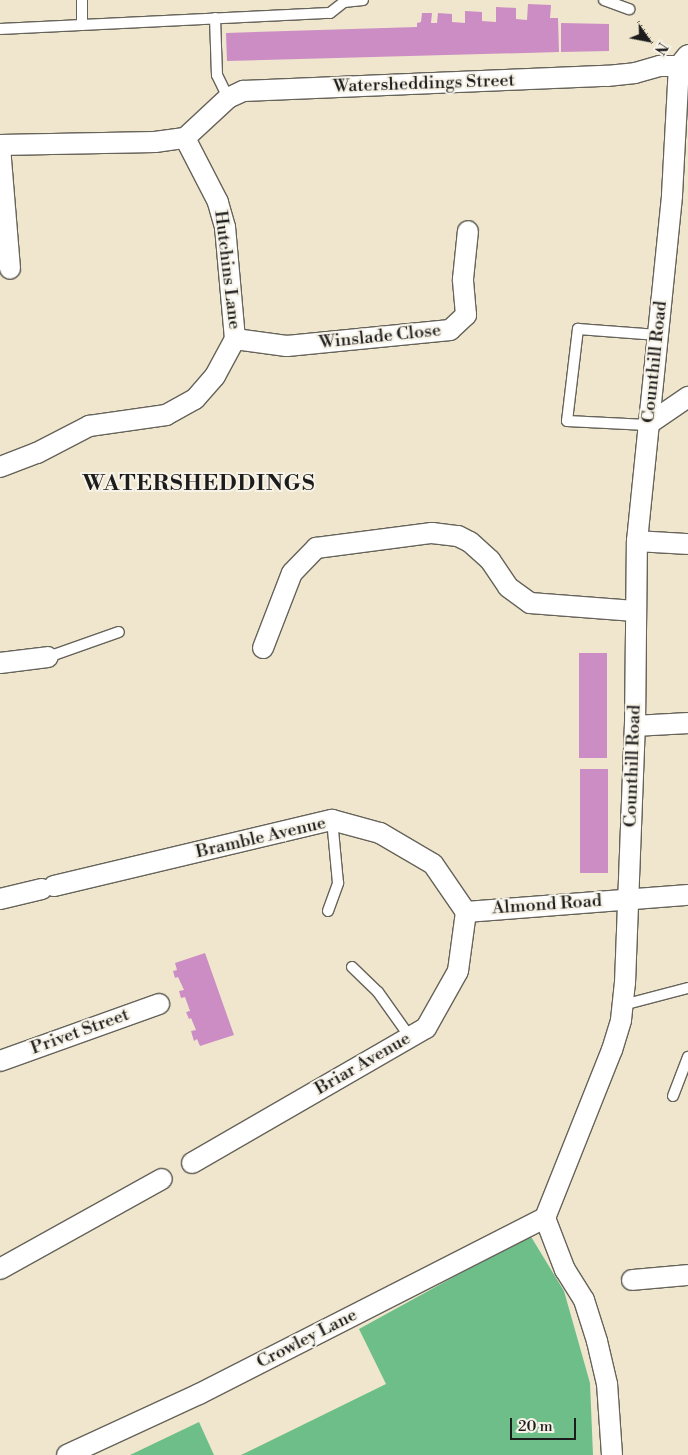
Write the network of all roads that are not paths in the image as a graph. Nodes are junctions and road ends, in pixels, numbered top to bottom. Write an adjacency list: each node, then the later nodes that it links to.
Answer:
1 (82, 0): 7 (lane)
2 (363, 0): 4 (lane)
3 (604, 0): 5 (lane)
4 (337, 3): 6 (lane)
5 (629, 9)
6 (214, 18): 7 (lane); 10 (lane)
7 (82, 25): 8 (lane)
8 (0, 29)
9 (684, 61): 10 (street, Watersheddings Street); 15 (street, Counthill Road)
10 (228, 98): 11 (street, Watersheddings Street)
11 (185, 138): 12 (street); 16 (street, Hutchins Lane)
12 (0, 146): 14 (street)
13 (468, 231): 16 (street, Winslade Close)
14 (10, 268)
15 (658, 335): 18 (street, Counthill Road); 18 (lane)
16 (235, 339): 19 (street, Hutchins Lane)
17 (688, 397): 18 (street)
18 (647, 425): 20 (street, Counthill Road)
19 (0, 466)
20 (637, 541): 21 (street); 22 (street, Counthill Road)
21 (688, 544)
22 (635, 611): 24 (street); 28 (street, Counthill Road)
23 (119, 632): 25 (lane)
24 (263, 648)
25 (48, 657): 26 (street)
26 (0, 663)
27 (688, 723): 28 (street)
28 (635, 726): 32 (street, Counthill Road)
29 (332, 820): 31 (street, Bramble Avenue); 33 (lane); 34 (street, Bramble Avenue)
30 (688, 895): 32 (street, Almond Road)
31 (0, 899)
32 (628, 899): 34 (street, Almond Road); 38 (street, Counthill Road)
33 (328, 911)
34 (466, 912): 39 (street, Briar Avenue)
35 (352, 967): 39 (lane)
36 (688, 988): 38 (lane)
37 (159, 1004): 41 (street, Privet Street)
38 (622, 1005): 45 (street, Counthill Road)
39 (410, 1037): 43 (street, Briar Avenue)
40 (688, 1056): 42 (lane)
41 (0, 1061)
42 (673, 1096)
43 (192, 1163)
44 (162, 1179): 46 (street)
45 (545, 1218): 49 (street, Crowley Lane); 50 (street)
46 (0, 1269)
47 (688, 1275): 48 (street)
48 (632, 1280)
49 (67, 1455)
50 (612, 1455)

